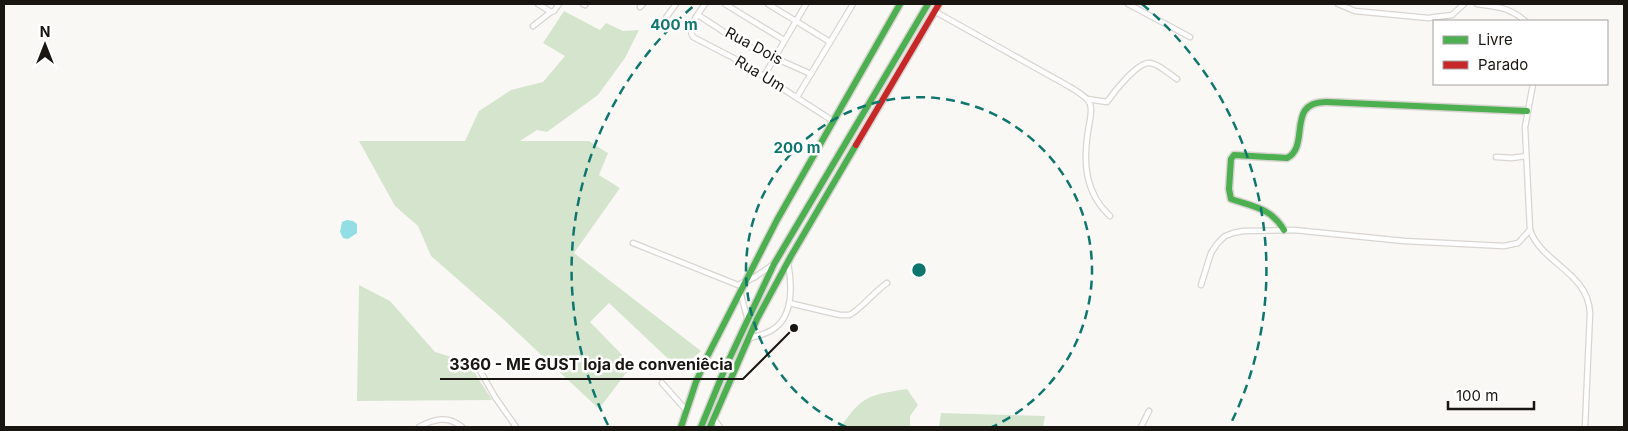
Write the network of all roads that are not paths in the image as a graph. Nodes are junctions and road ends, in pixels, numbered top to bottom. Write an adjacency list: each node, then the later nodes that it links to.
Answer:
1 (538, 4): 15 (street)
2 (676, 4): 18 (street)
3 (705, 4): 17 (street)
4 (725, 4): 23 (street)
5 (770, 4): 19 (street)
6 (806, 4): 19 (street)
7 (853, 4): 24 (street)
8 (900, 4): 33 (main road)
9 (928, 4): 41 (main road)
10 (939, 4): 16 (main road)
11 (1128, 4): 22 (street)
12 (1338, 4): 13 (street)
13 (1464, 4)
14 (1477, 4): 20 (street)
15 (555, 8): 21 (street)
16 (934, 11): 31 (street); 40 (main road)
17 (698, 15): 25 (street, Rua Dois); 27 (street, Rua Um)
18 (665, 19)
19 (796, 20): 23 (street); 24 (street)
20 (1524, 20)
21 (533, 26)
22 (1190, 37)
23 (784, 40): 25 (street)
24 (830, 42): 26 (street)
25 (774, 58): 26 (street, Rua Dois); 27 (street)
26 (811, 74): 30 (street)
27 (764, 76): 30 (street, Rua Um)
28 (1177, 79): 31 (street)
29 (1533, 85): 32 (street)
30 (797, 97): 33 (street, Rua Um)
31 (1086, 98): 36 (street)
32 (1527, 111): 34 (street); 37 (main road)
33 (833, 121): 42 (main road)
34 (1526, 156): 35 (street); 38 (street)
35 (1496, 157)
36 (1110, 216)
37 (1284, 230): 38 (street); 45 (street)
38 (1530, 230): 63 (street)
39 (633, 243): 44 (street)
40 (788, 261): 47 (street); 49 (main road)
41 (774, 264): 42 (street); 48 (main road)
42 (746, 282): 44 (street); 46 (main road)
43 (887, 283): 47 (street)
44 (738, 285): 46 (street)
45 (1201, 285)
46 (740, 292): 48 (street); 52 (main road)
47 (789, 303): 49 (street)
48 (748, 321): 59 (main road)
49 (748, 338): 54 (main road)
50 (474, 360): 57 (street)
51 (662, 383): 52 (street)
52 (686, 410): 58 (main road)
53 (1149, 411): 62 (street)
54 (714, 418): 60 (main road); 61 (street)
55 (419, 427): 56 (street)
56 (462, 427)
57 (516, 427)
58 (681, 427)
59 (702, 427)
60 (710, 427)
61 (720, 427)
62 (1141, 427)
63 (1585, 427)

